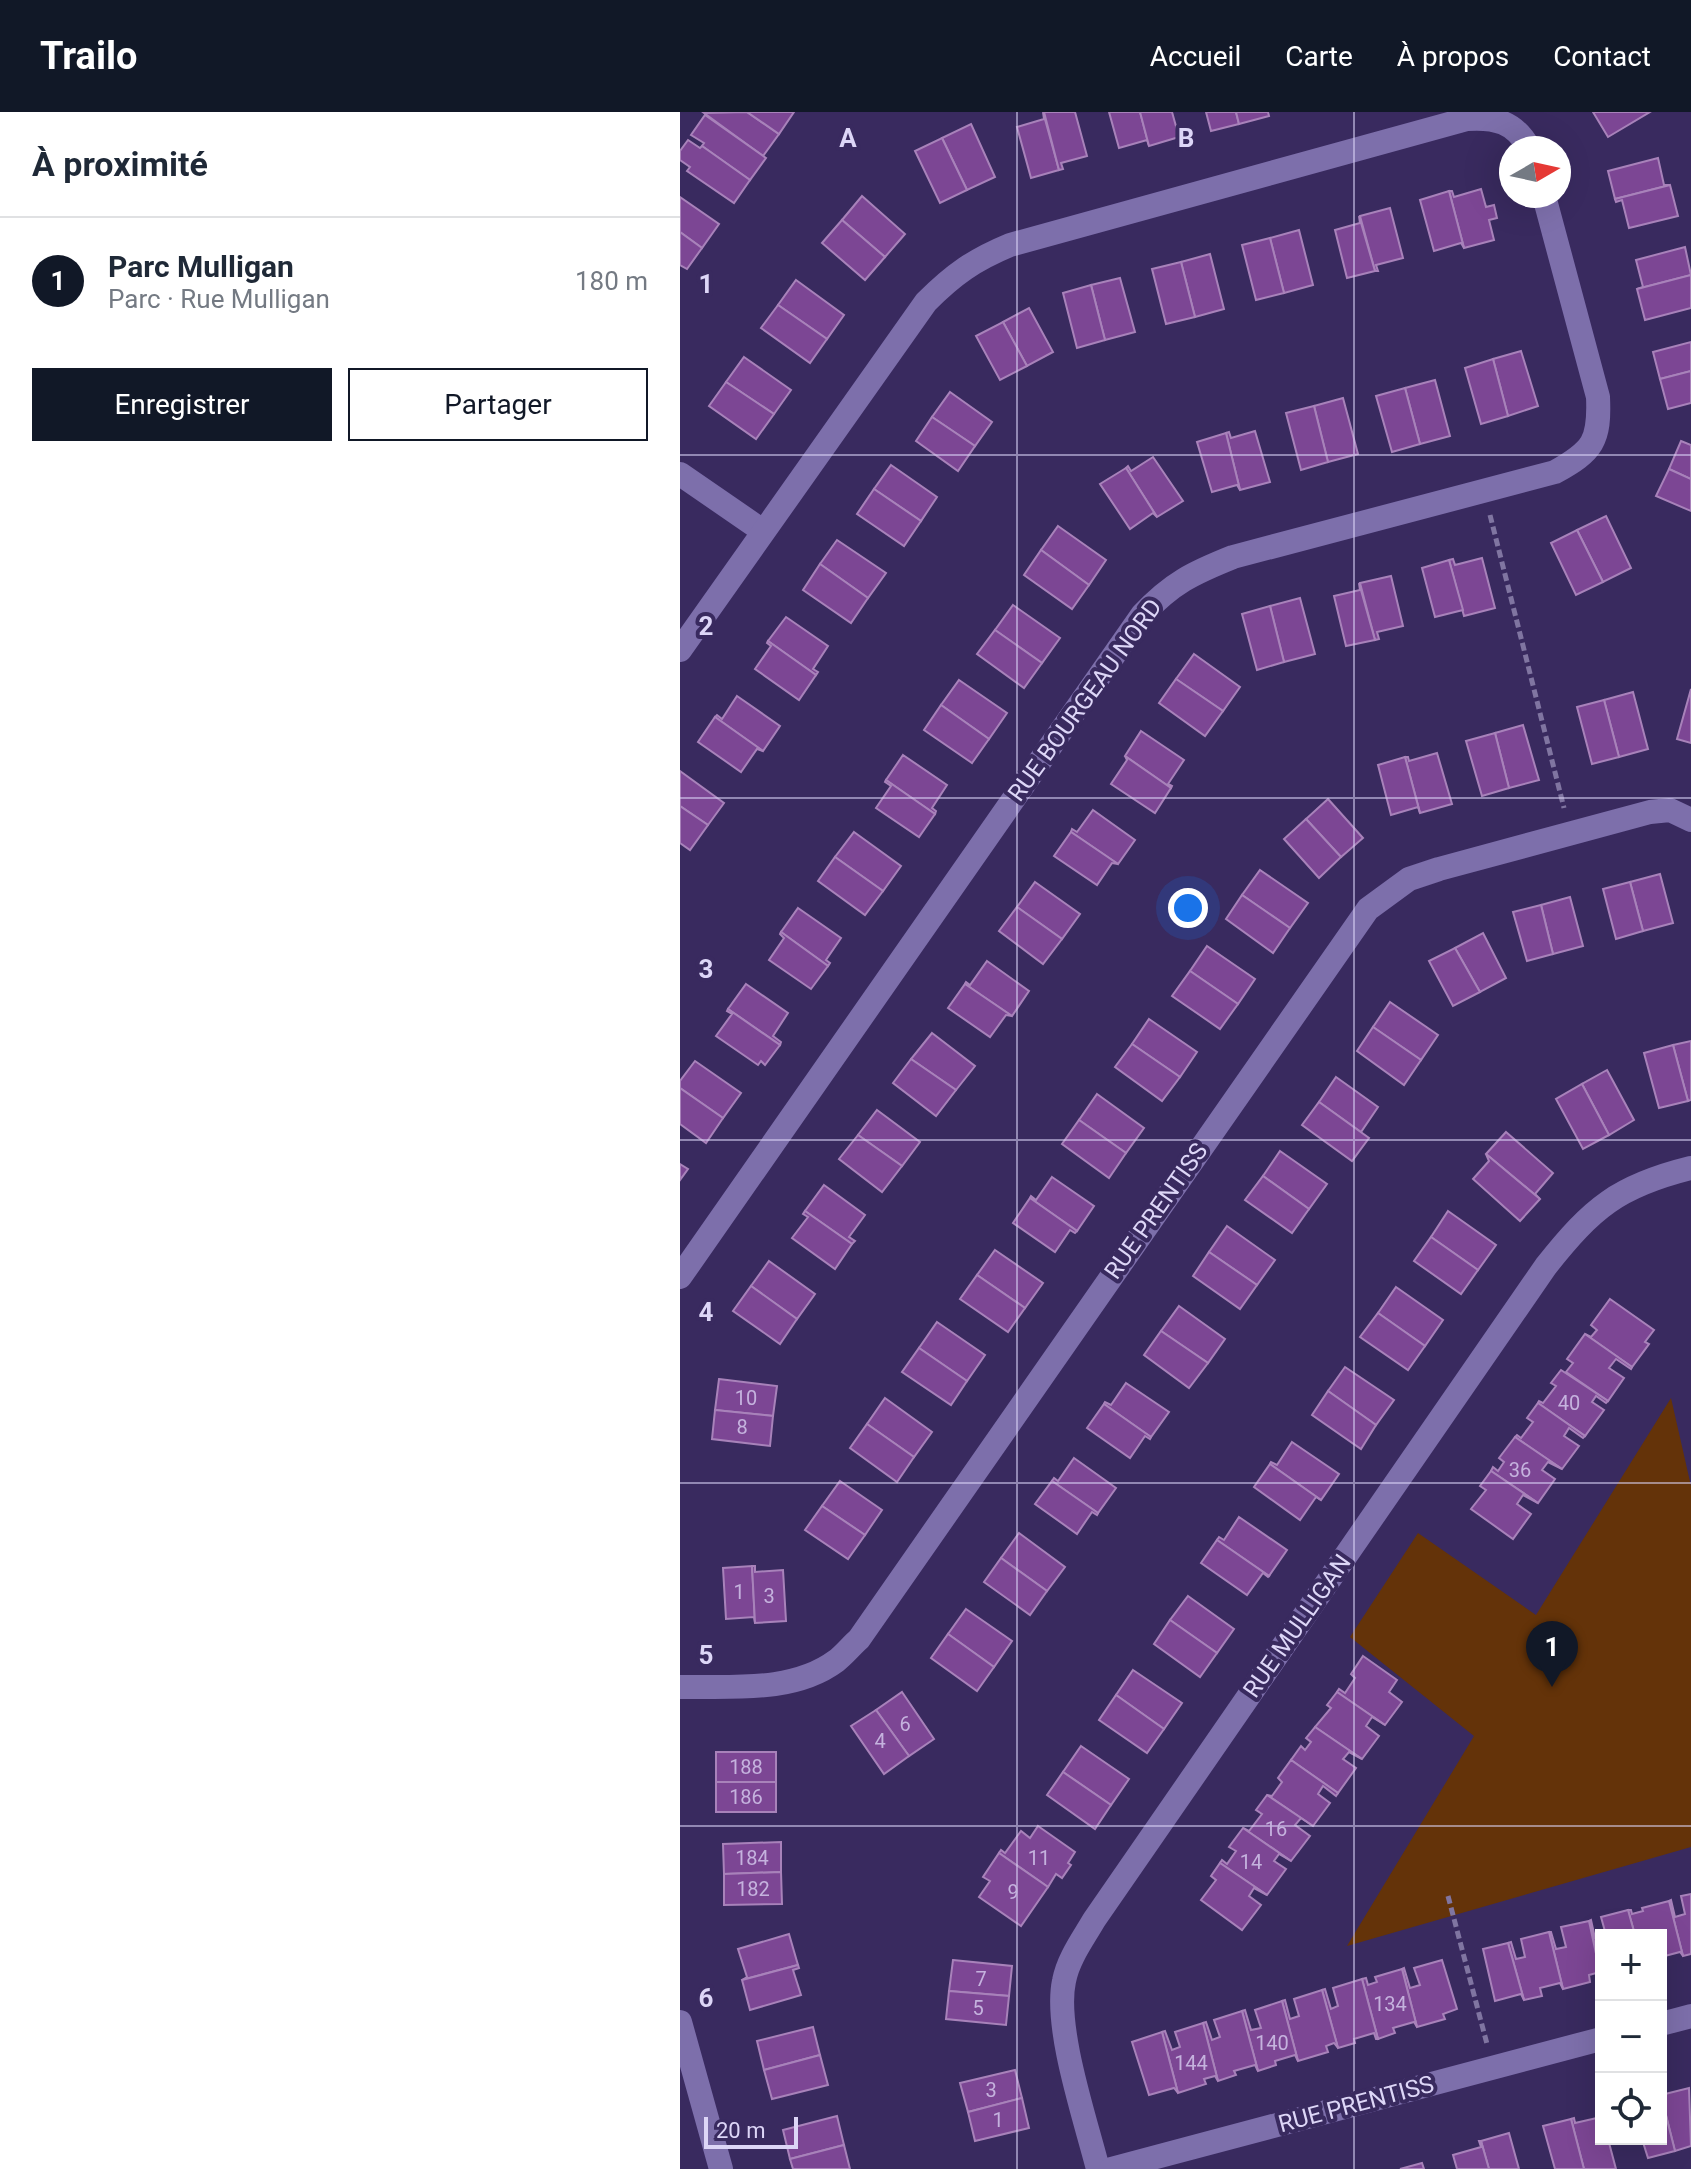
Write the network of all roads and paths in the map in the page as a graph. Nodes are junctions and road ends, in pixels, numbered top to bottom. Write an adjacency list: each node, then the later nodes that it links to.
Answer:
1 (1522, 136): 5 (street)
2 (1547, 208): 4 (street, RUE BOURGEAU NORD)
3 (680, 474): 5 (street)
4 (1484, 491): 8 (path); 10 (street, RUE BOURGEAU NORD)
5 (763, 531): 6 (street)
6 (680, 650)
7 (1691, 820): 8 (street, RUE PRENTISS)
8 (1570, 834): 11 (street, RUE PRENTISS)
9 (1691, 1168): 19 (street, RUE MULLIGAN)
10 (680, 1277)
11 (680, 1687)
12 (1448, 1896): 17 (path)
13 (1691, 2016): 15 (street)
14 (680, 2022): 18 (street)
15 (1667, 2022)
16 (1595, 2041): 17 (street, RUE PRENTISS)
17 (1494, 2068): 20 (street, RUE PRENTISS)
18 (721, 2169)
19 (1098, 2169)
20 (1111, 2169)

